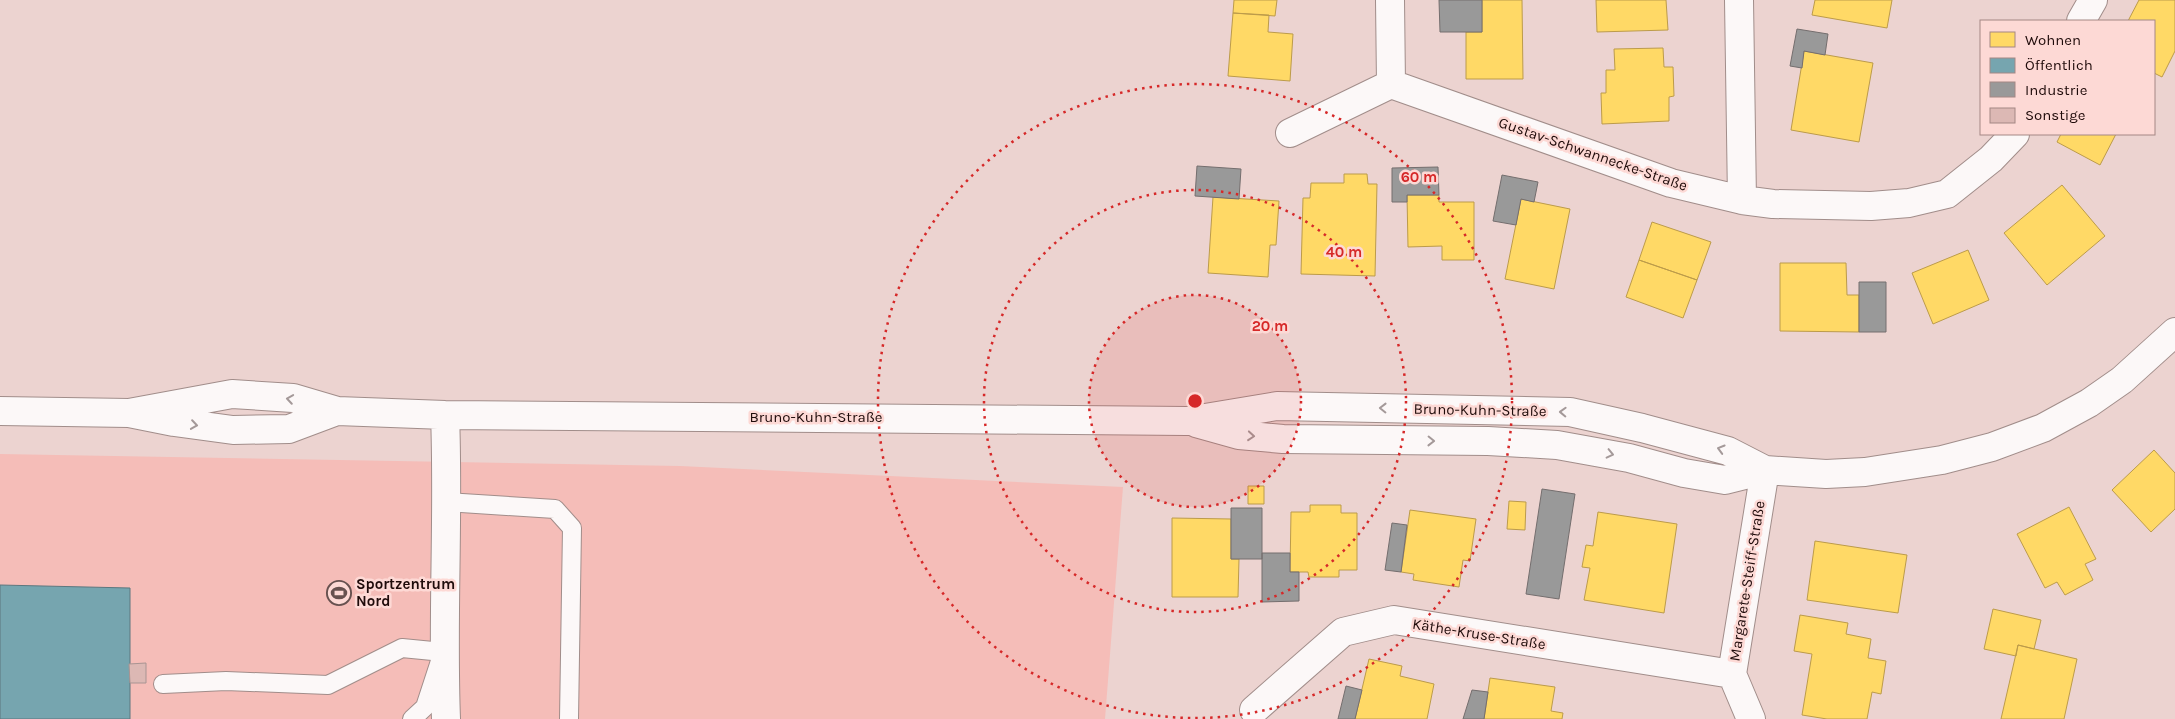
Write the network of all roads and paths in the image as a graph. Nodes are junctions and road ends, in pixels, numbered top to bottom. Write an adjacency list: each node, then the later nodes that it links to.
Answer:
1 (1390, 0): 5 (street)
2 (1739, 0): 8 (street)
3 (2093, 0): 4 (street)
4 (2083, 20)
5 (1390, 84): 6 (street); 8 (street, Gustav-Schwannecke-Straße)
6 (1290, 133)
7 (2014, 135): 8 (street, Gustav-Schwannecke-Straße)
8 (1742, 200)
9 (2175, 332): 14 (street, Bruno-Kuhn-Straße)
10 (0, 411): 12 (street, Bruno-Kuhn-Straße)
11 (337, 411): 12 (street, Bruno-Kuhn-Straße, one-way to 12); 12 (street, Bruno-Kuhn-Straße, one-way to 11); 13 (street, Bruno-Kuhn-Straße)
12 (128, 413)
13 (445, 415): 14 (street, Bruno-Kuhn-Straße); 15 (street)
14 (1765, 470): 17 (street, Margarete-Steiff-Straße)
15 (446, 502): 16 (street); 22 (lane)
16 (443, 652): 18 (lane); 20 (lane); 21 (street)
17 (1732, 674): 19 (street, Käthe-Kruse-Straße); 23 (street, Margarete-Steiff-Straße)
18 (163, 684)
19 (1254, 710)
20 (412, 719)
21 (446, 719)
22 (568, 719)
23 (1751, 719)

